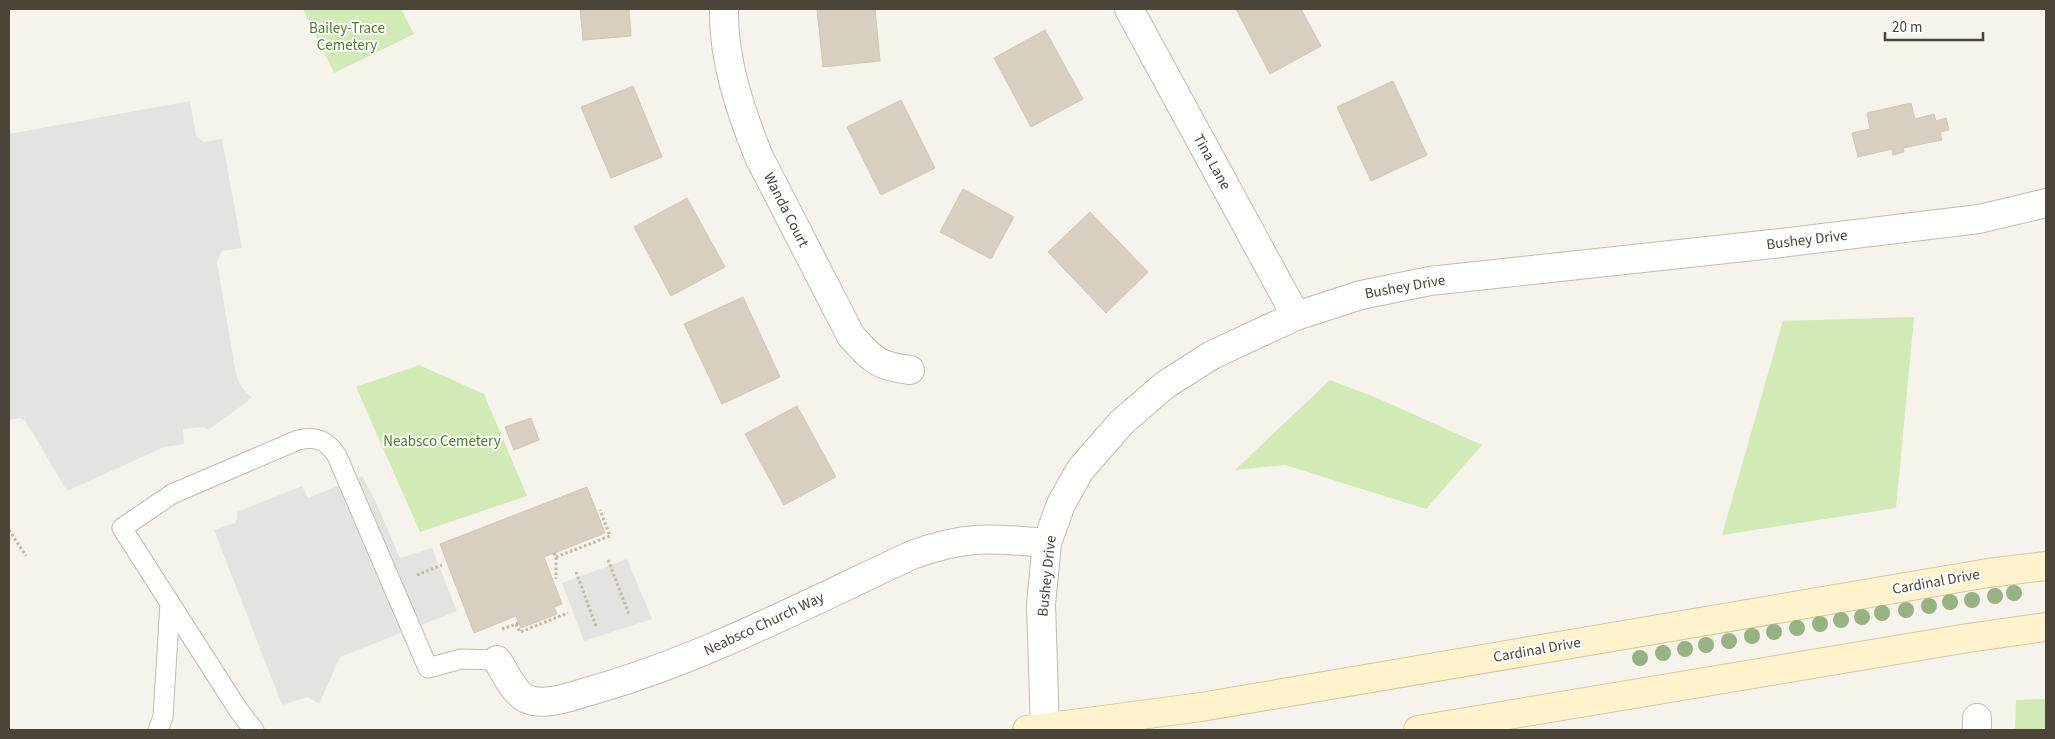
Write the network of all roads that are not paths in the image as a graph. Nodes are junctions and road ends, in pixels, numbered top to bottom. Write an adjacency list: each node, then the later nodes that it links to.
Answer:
1 (724, 9): 5 (street, Wanda Court)
2 (1129, 9): 4 (street, Tina Lane)
3 (2046, 204): 4 (street, Bushey Drive)
4 (1296, 316): 6 (street, Bushey Drive)
5 (910, 370)
6 (1048, 543): 10 (street, Neabsco Church Way); 13 (street, Bushey Drive)
7 (2046, 566): 13 (main road, Cardinal Drive)
8 (170, 603): 10 (lane); 11 (lane); 12 (lane)
9 (2046, 627): 14 (main road)
10 (497, 660)
11 (158, 730)
12 (254, 730)
13 (1039, 730)
14 (1418, 730)

